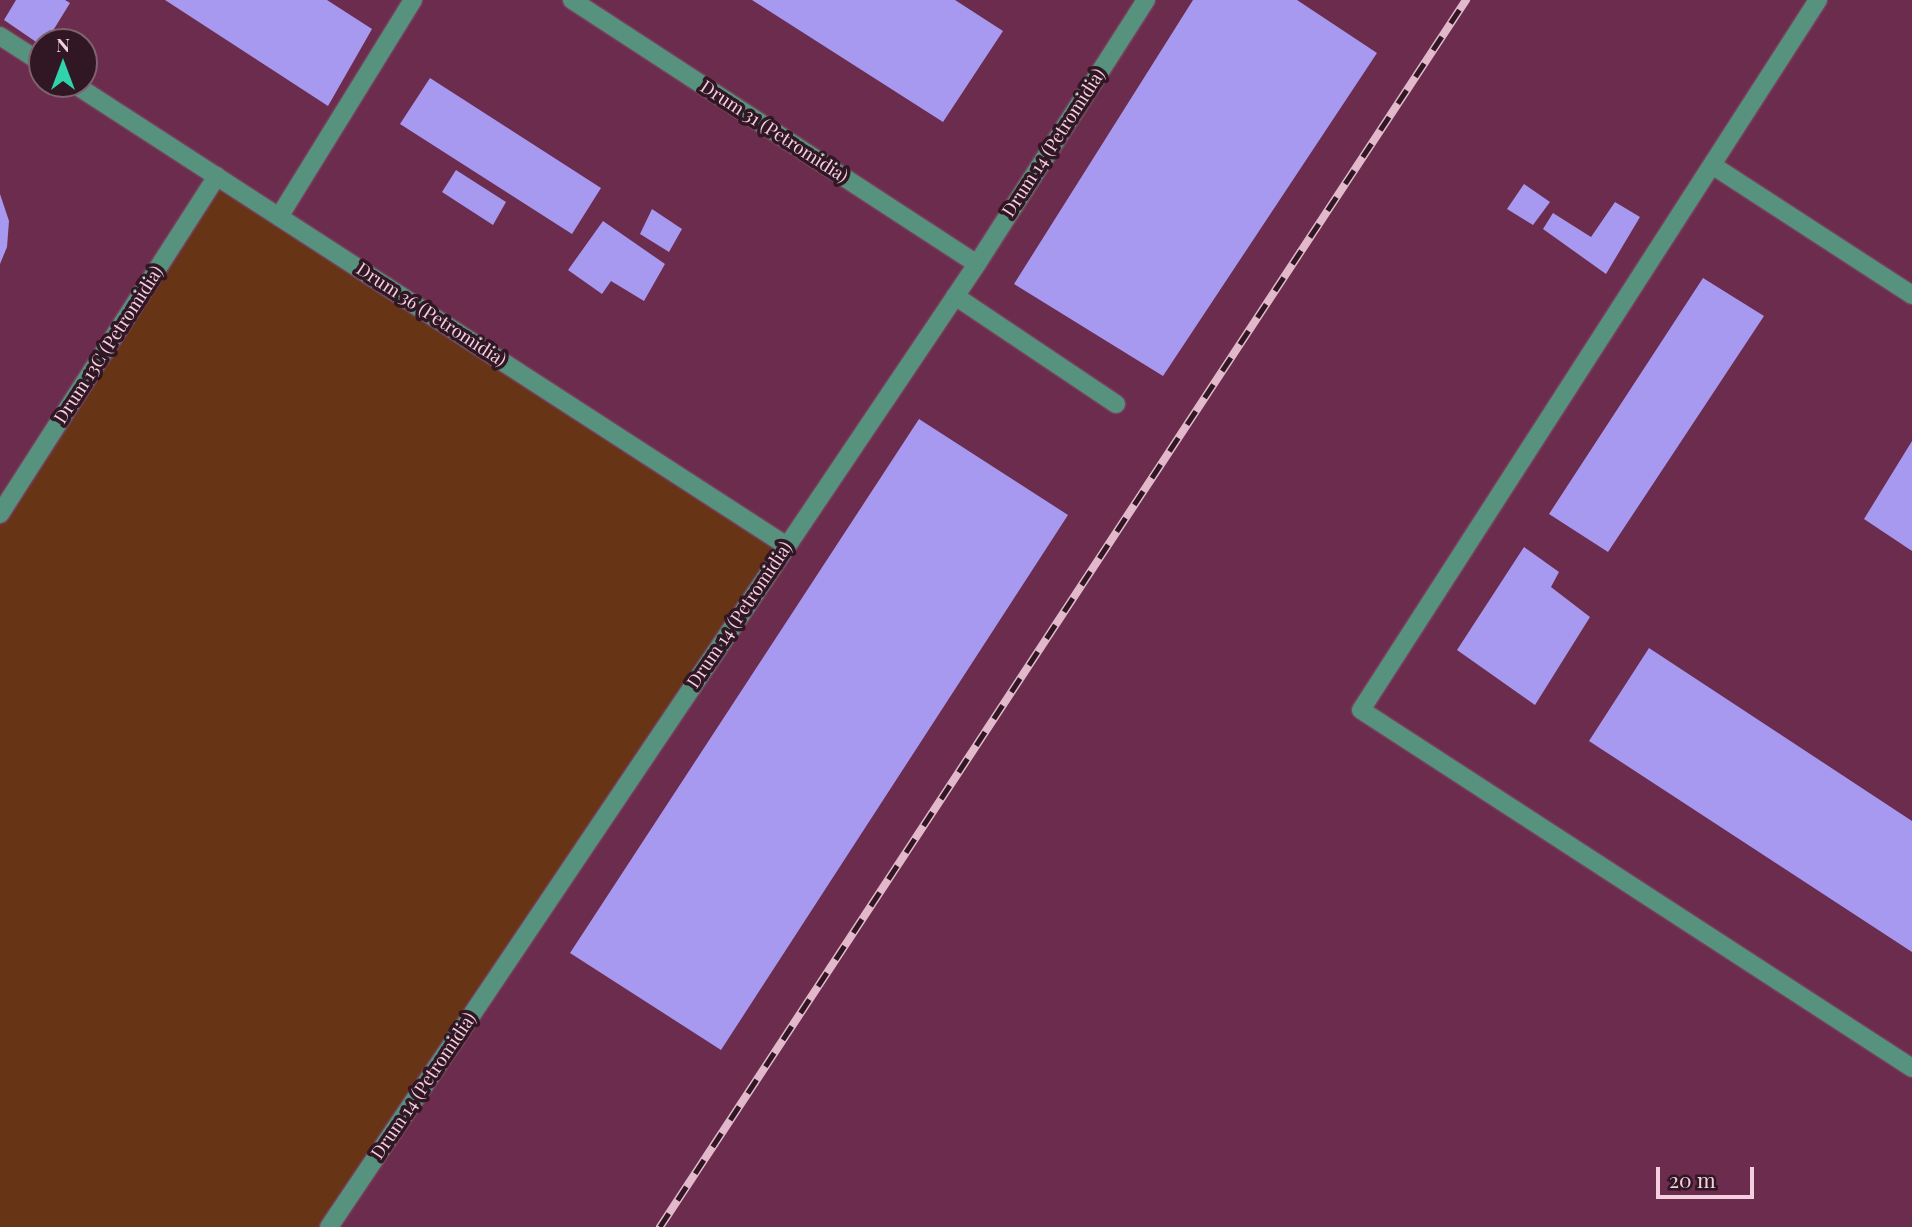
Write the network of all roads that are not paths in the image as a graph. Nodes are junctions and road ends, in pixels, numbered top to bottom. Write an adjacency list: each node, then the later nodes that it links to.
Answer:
1 (413, 0): 11 (lane)
2 (572, 0): 5 (lane, Drum 31 (Petromidia))
3 (1146, 0): 12 (lane, Drum 14 (Petromidia))
4 (1818, 0): 9 (lane)
5 (594, 6): 12 (lane, Drum 31 (Petromidia))
6 (0, 36): 7 (lane)
7 (28, 54)
8 (96, 98): 10 (lane, Drum 36 (Petromidia))
9 (1712, 165): 13 (lane); 18 (lane)
10 (217, 176): 11 (lane, Drum 36 (Petromidia)); 16 (lane, Drum 13C (Petromidia))
11 (279, 216): 17 (lane, Drum 36 (Petromidia))
12 (977, 264): 14 (lane, Drum 14 (Petromidia))
13 (1912, 295)
14 (955, 296): 15 (lane); 17 (lane, Drum 14 (Petromidia))
15 (1116, 404)
16 (0, 514)
17 (787, 545): 19 (lane, Drum 14 (Petromidia))
18 (1912, 1069)
19 (329, 1227)

